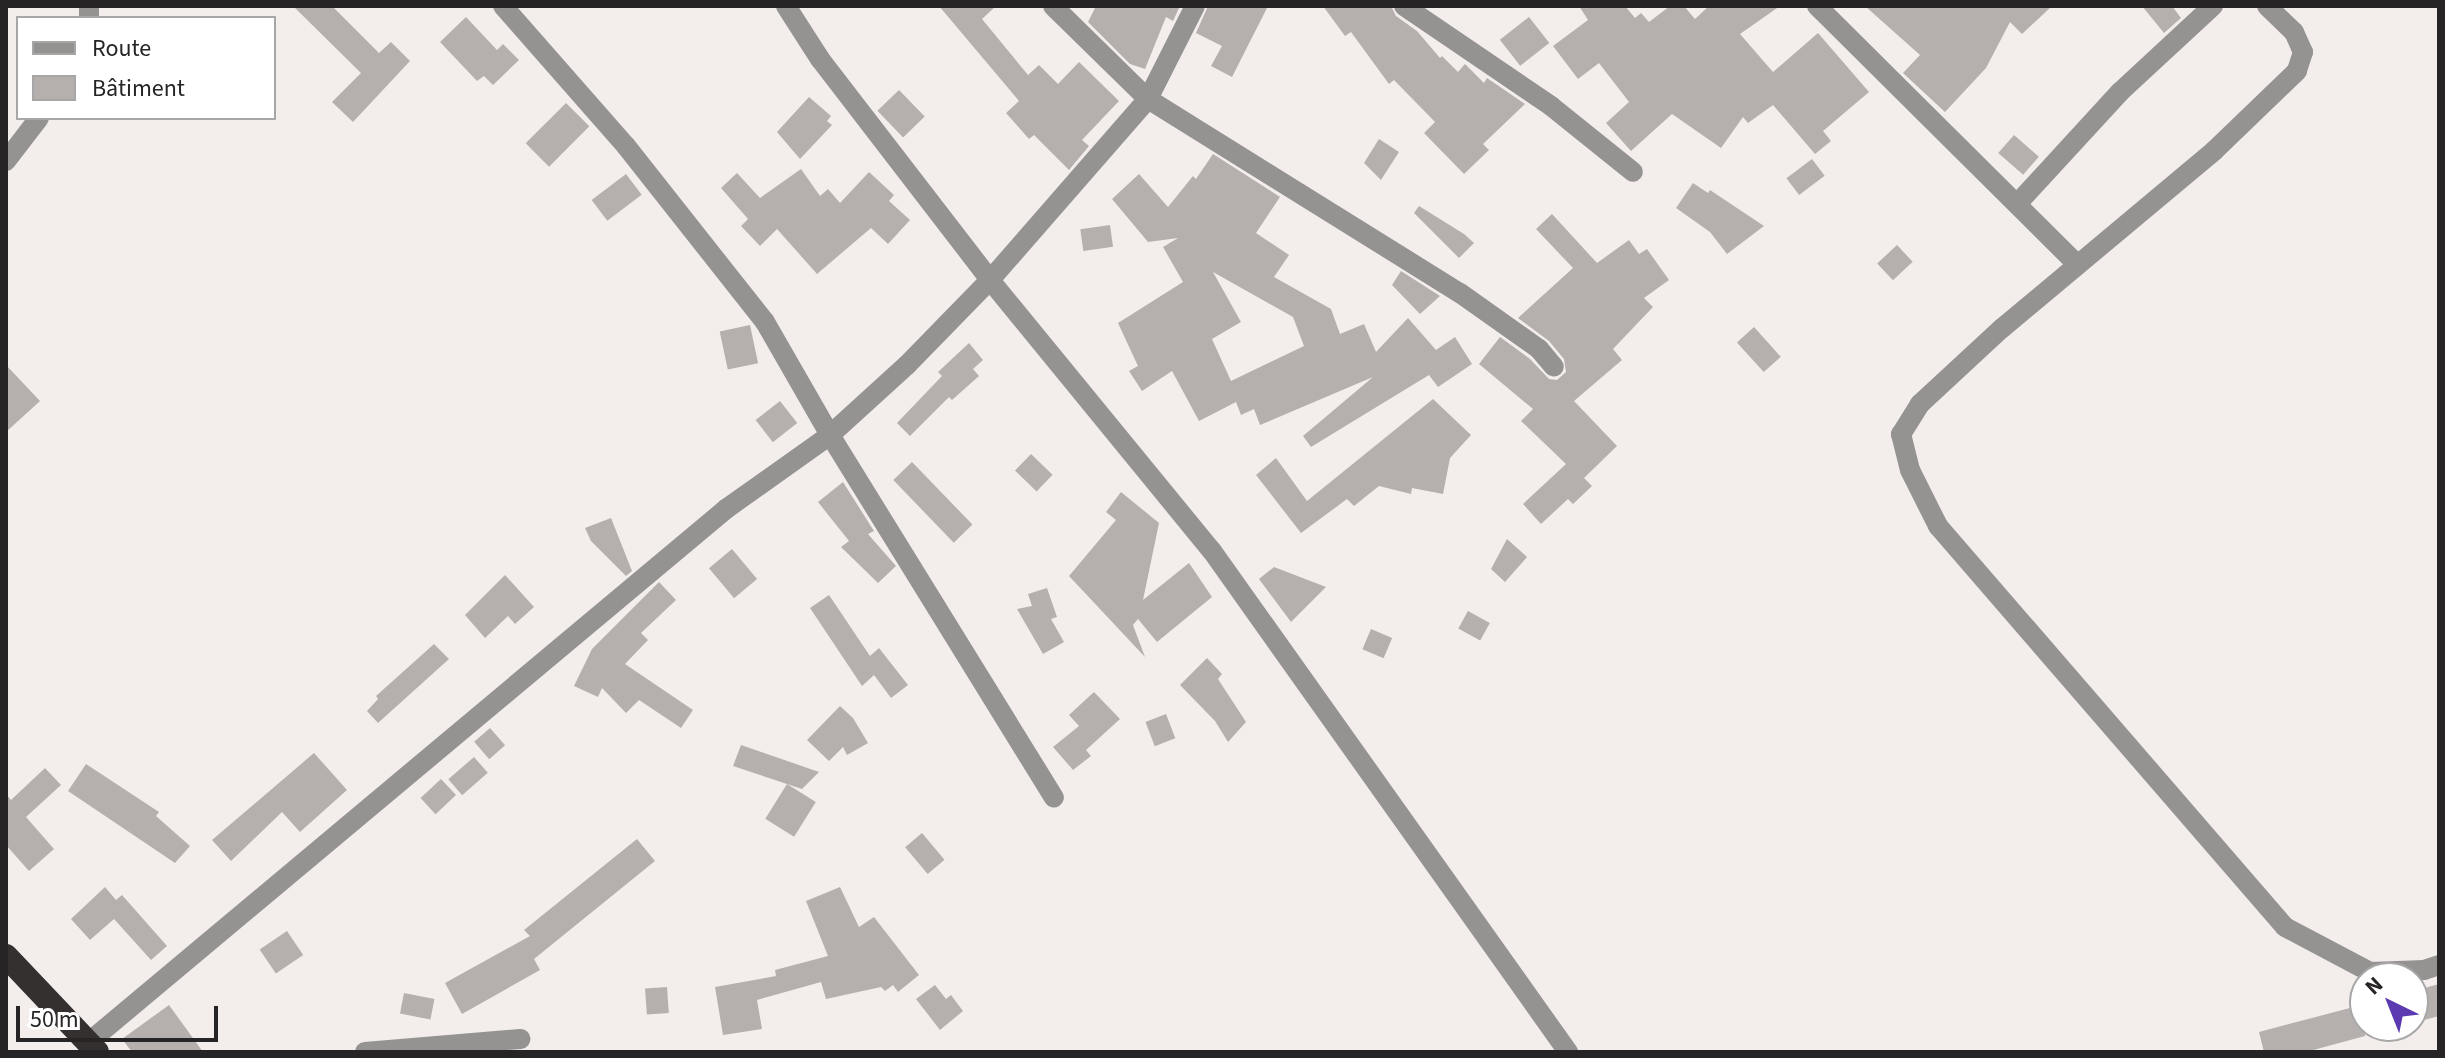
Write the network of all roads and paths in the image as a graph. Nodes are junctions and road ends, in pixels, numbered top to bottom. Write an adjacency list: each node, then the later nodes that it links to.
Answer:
1 (503, 6): 17 (street)
2 (786, 6): 15 (street)
3 (1053, 6): 9 (street)
4 (1195, 6): 9 (street)
5 (1404, 6): 12 (street)
6 (1817, 6): 13 (street)
7 (2213, 6): 13 (street)
8 (2267, 6): 14 (street)
9 (1148, 99): 15 (street); 16 (street)
10 (37, 120): 11 (street)
11 (9, 149)
12 (1633, 172)
13 (2017, 204): 14 (street)
14 (2076, 263): 20 (street)
15 (990, 280): 17 (street); 24 (street)
16 (1554, 367)
17 (830, 435): 18 (street); 22 (street)
18 (1054, 797)
19 (6, 956): 22 (highway)
20 (2439, 965)
21 (520, 1039): 23 (street)
22 (93, 1047)
23 (365, 1052)
24 (1568, 1052)

